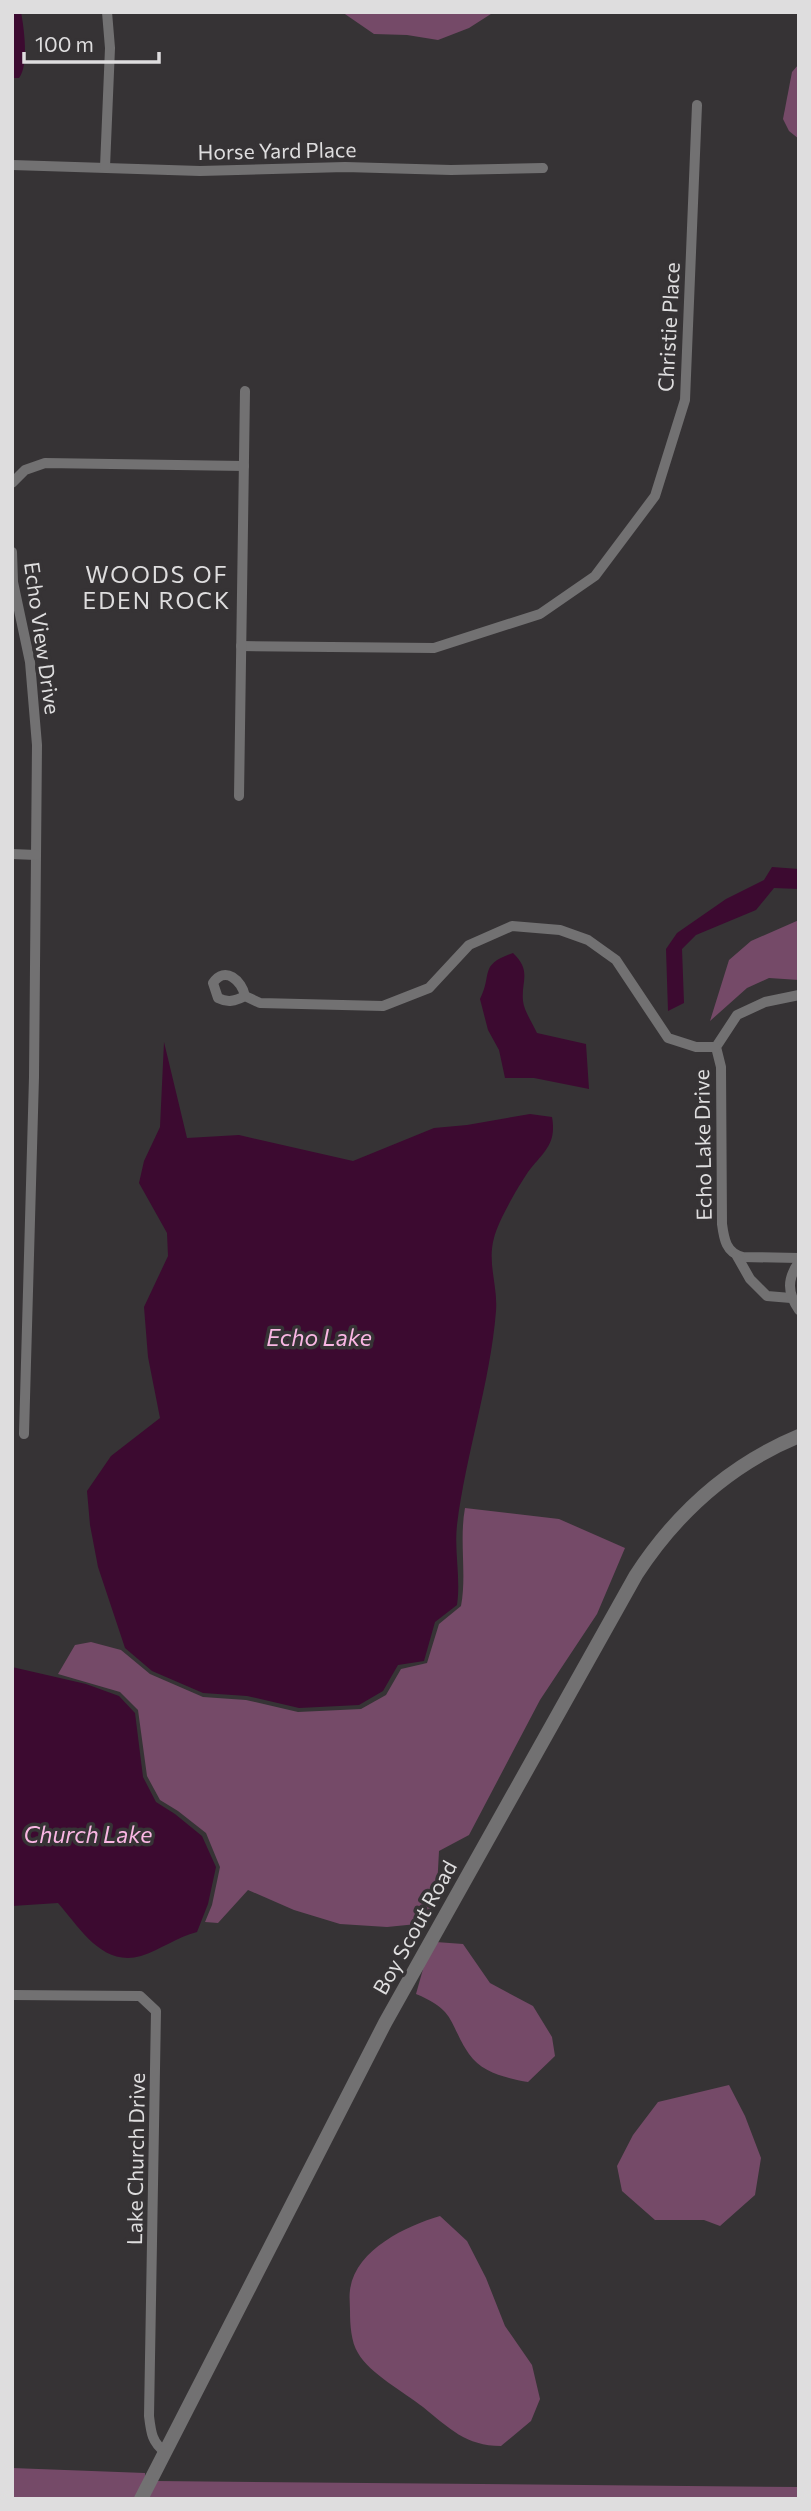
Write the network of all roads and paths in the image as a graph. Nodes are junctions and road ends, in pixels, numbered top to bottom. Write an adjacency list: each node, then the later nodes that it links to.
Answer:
1 (107, 12): 4 (street)
2 (697, 105): 10 (street, Christie Place)
3 (12, 165): 4 (street, Horse Yard Place)
4 (105, 167): 5 (street, Horse Yard Place)
5 (543, 169)
6 (245, 391): 7 (street)
7 (244, 466): 8 (street); 10 (street)
8 (12, 484)
9 (12, 552): 13 (street, Echo View Drive)
10 (241, 646): 11 (street)
11 (239, 796)
12 (12, 855): 13 (street)
13 (36, 855): 22 (street, Echo View Drive)
14 (799, 995): 16 (street, Echo Lake Drive)
15 (245, 996): 16 (street)
16 (716, 1047): 17 (street, Echo Lake Drive)
17 (737, 1256): 18 (street); 19 (street, Echo Lake Drive)
18 (799, 1260): 19 (street)
19 (791, 1298): 20 (street)
20 (799, 1310)
21 (12, 1398): 22 (street)
22 (26, 1399): 23 (street, Echo View Drive)
23 (24, 1434)
24 (799, 1436): 26 (street, Boy Scout Road)
25 (12, 1995): 26 (street, Lake Church Drive)
26 (165, 2452): 27 (street, Boy Scout Road)
27 (141, 2499)

